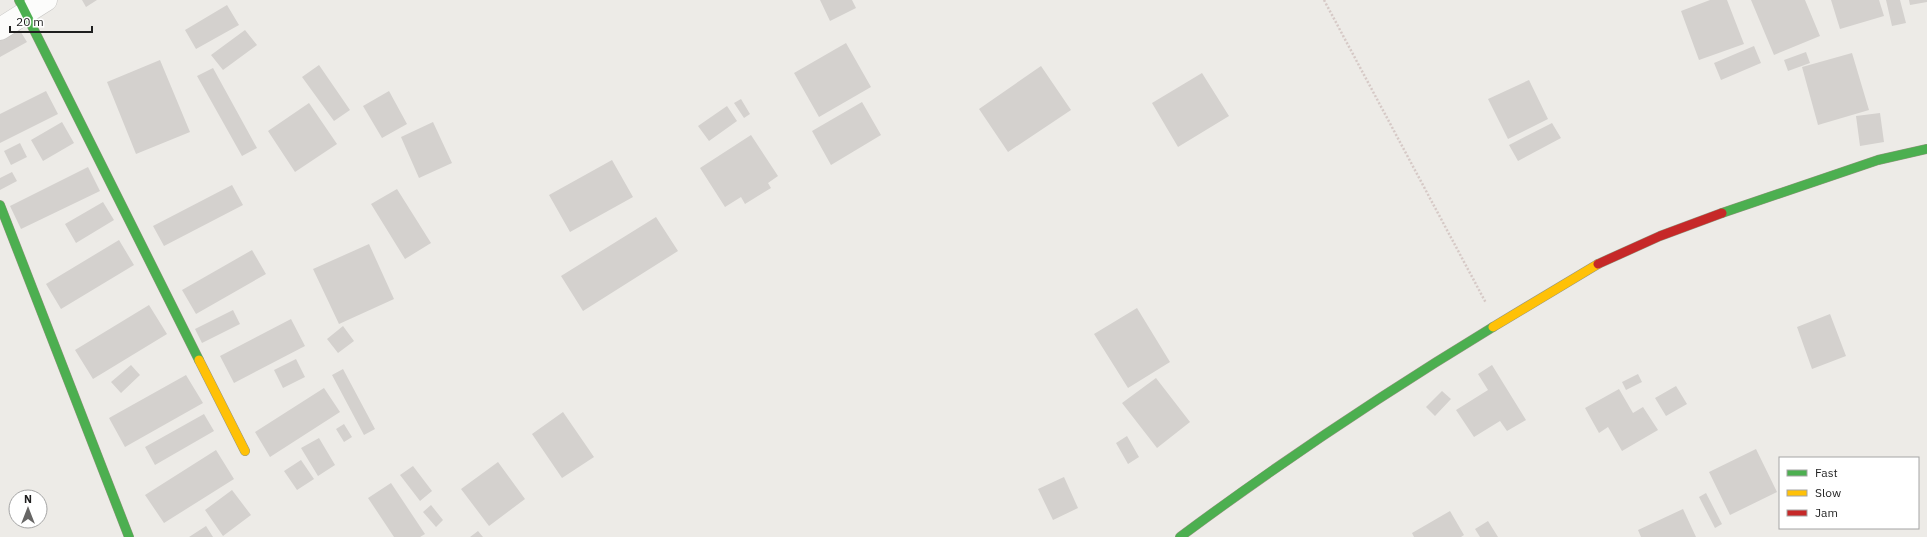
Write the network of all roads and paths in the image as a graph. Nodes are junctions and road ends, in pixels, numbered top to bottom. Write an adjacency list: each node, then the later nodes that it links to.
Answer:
1 (46, 0): 3 (street)
2 (1324, 0): 7 (path)
3 (22, 6): 4 (street); 8 (street)
4 (0, 29)
5 (1927, 149): 7 (street)
6 (0, 205): 9 (street)
7 (1498, 325): 10 (street)
8 (244, 451)
9 (129, 537)
10 (1180, 537)

